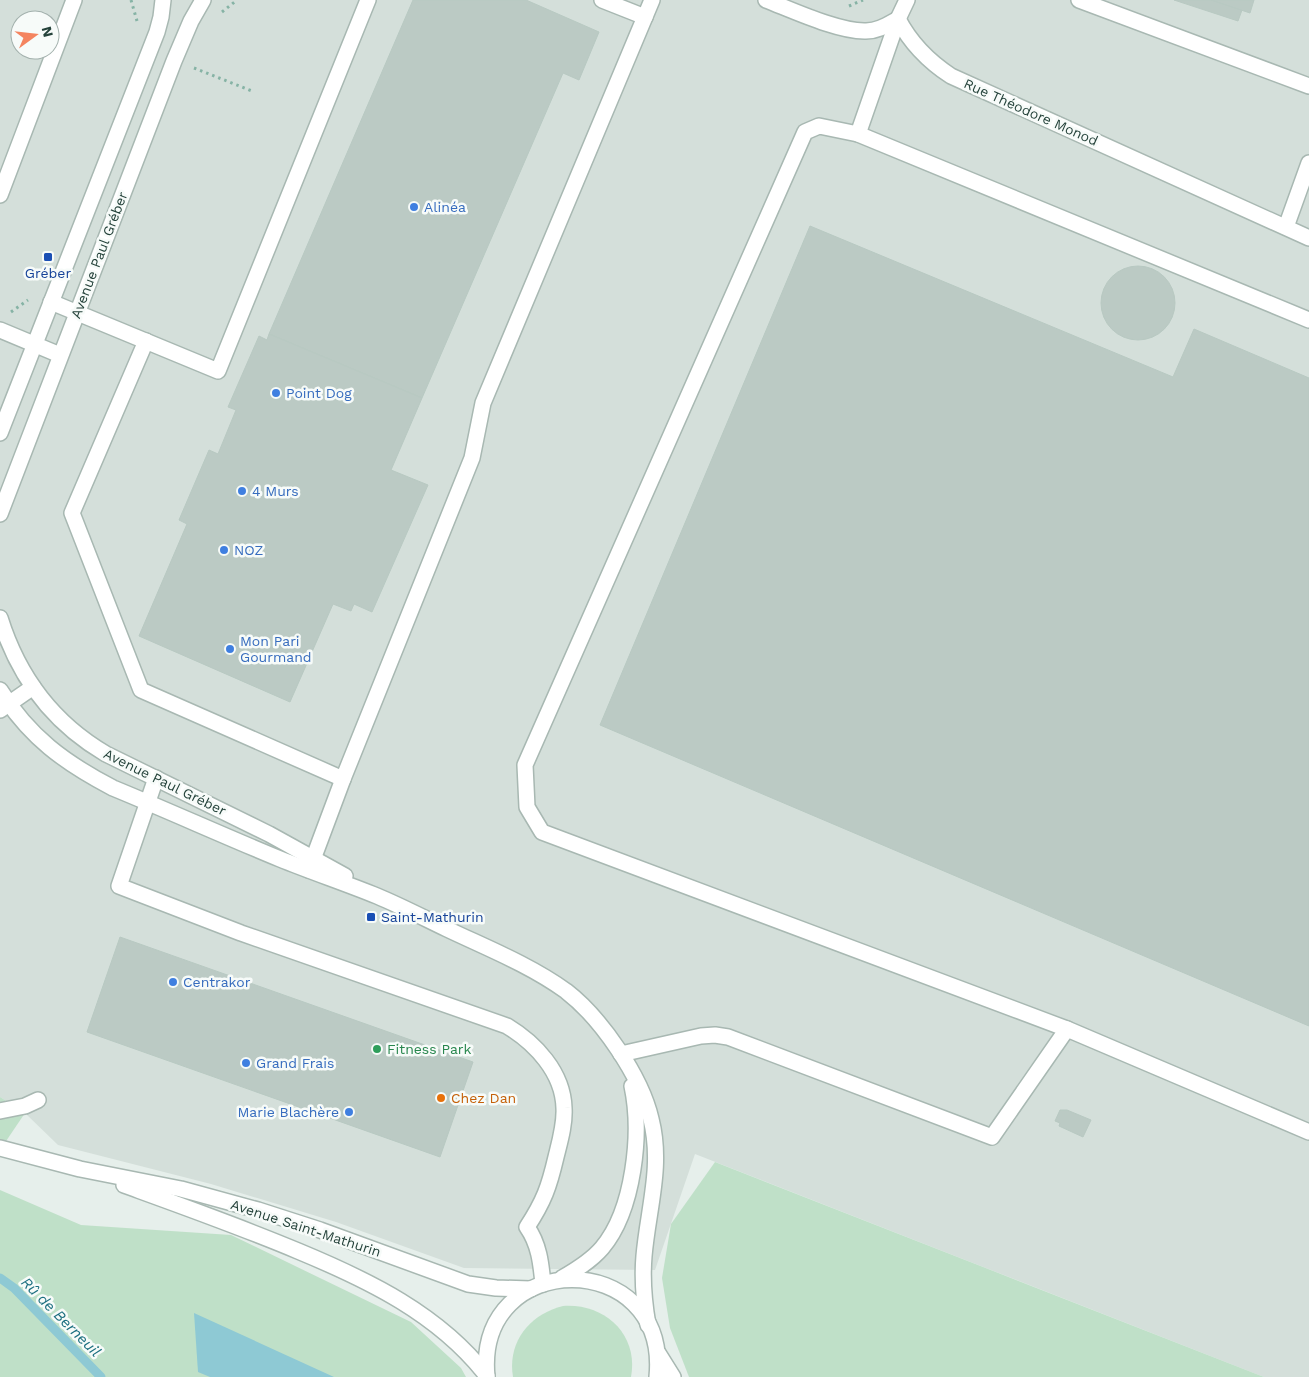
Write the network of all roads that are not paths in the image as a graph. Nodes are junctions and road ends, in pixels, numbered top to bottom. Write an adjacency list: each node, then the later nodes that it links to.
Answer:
1 (74, 0): 15 (street)
2 (163, 0): 18 (street, Avenue Paul Gréber)
3 (203, 0): 19 (street, Avenue Paul Gréber)
4 (368, 0): 22 (street)
5 (602, 0): 10 (street)
6 (652, 0): 10 (street)
7 (766, 0): 11 (street)
8 (907, 0): 11 (street)
9 (1079, 0): 12 (street)
10 (645, 17): 32 (street)
11 (898, 19): 13 (street); 16 (street, Rue Théodore Monod)
12 (1309, 86)
13 (858, 134): 20 (street); 35 (street)
14 (1309, 163): 16 (street)
15 (0, 195)
16 (1286, 228): 17 (street, Rue Théodore Monod)
17 (1309, 238)
18 (51, 302): 19 (street); 23 (street, Avenue Paul Gréber)
19 (76, 313): 22 (street); 24 (street, Avenue Paul Gréber)
20 (1309, 320)
21 (0, 330): 23 (street)
22 (146, 341): 32 (street)
23 (35, 344): 24 (street); 25 (street, Avenue Paul Gréber)
24 (60, 355): 26 (street, Avenue Paul Gréber)
25 (0, 433)
26 (0, 514)
27 (0, 618): 28 (street, Avenue Paul Gréber)
28 (33, 687): 30 (street); 31 (street, Avenue Paul Gréber)
29 (0, 690): 30 (street, Avenue Paul Gréber)
30 (4, 707): 33 (street, Avenue Paul Gréber)
31 (156, 778): 33 (street); 34 (street, Avenue Paul Gréber)
32 (343, 779): 34 (street)
33 (148, 802): 34 (street, Avenue Paul Gréber); 43 (street)
34 (311, 863): 36 (street, Avenue Paul Gréber)
35 (1067, 1029): 36 (street); 39 (street)
36 (621, 1054): 42 (street, Avenue Paul Gréber); 44 (street, Avenue Paul Gréber)
37 (38, 1100): 38 (street)
38 (0, 1111)
39 (1309, 1132)
40 (0, 1148): 41 (street, Avenue Saint-Mathurin)
41 (80, 1169): 43 (street, Avenue Saint-Mathurin); 46 (street, Avenue Saint-Mathurin)
42 (560, 1280): 43 (street); 44 (street)
43 (537, 1286): 46 (street)
44 (648, 1325): 45 (street)
45 (657, 1352): 47 (street); 48 (street)
46 (487, 1376)
47 (657, 1377)
48 (673, 1377)

